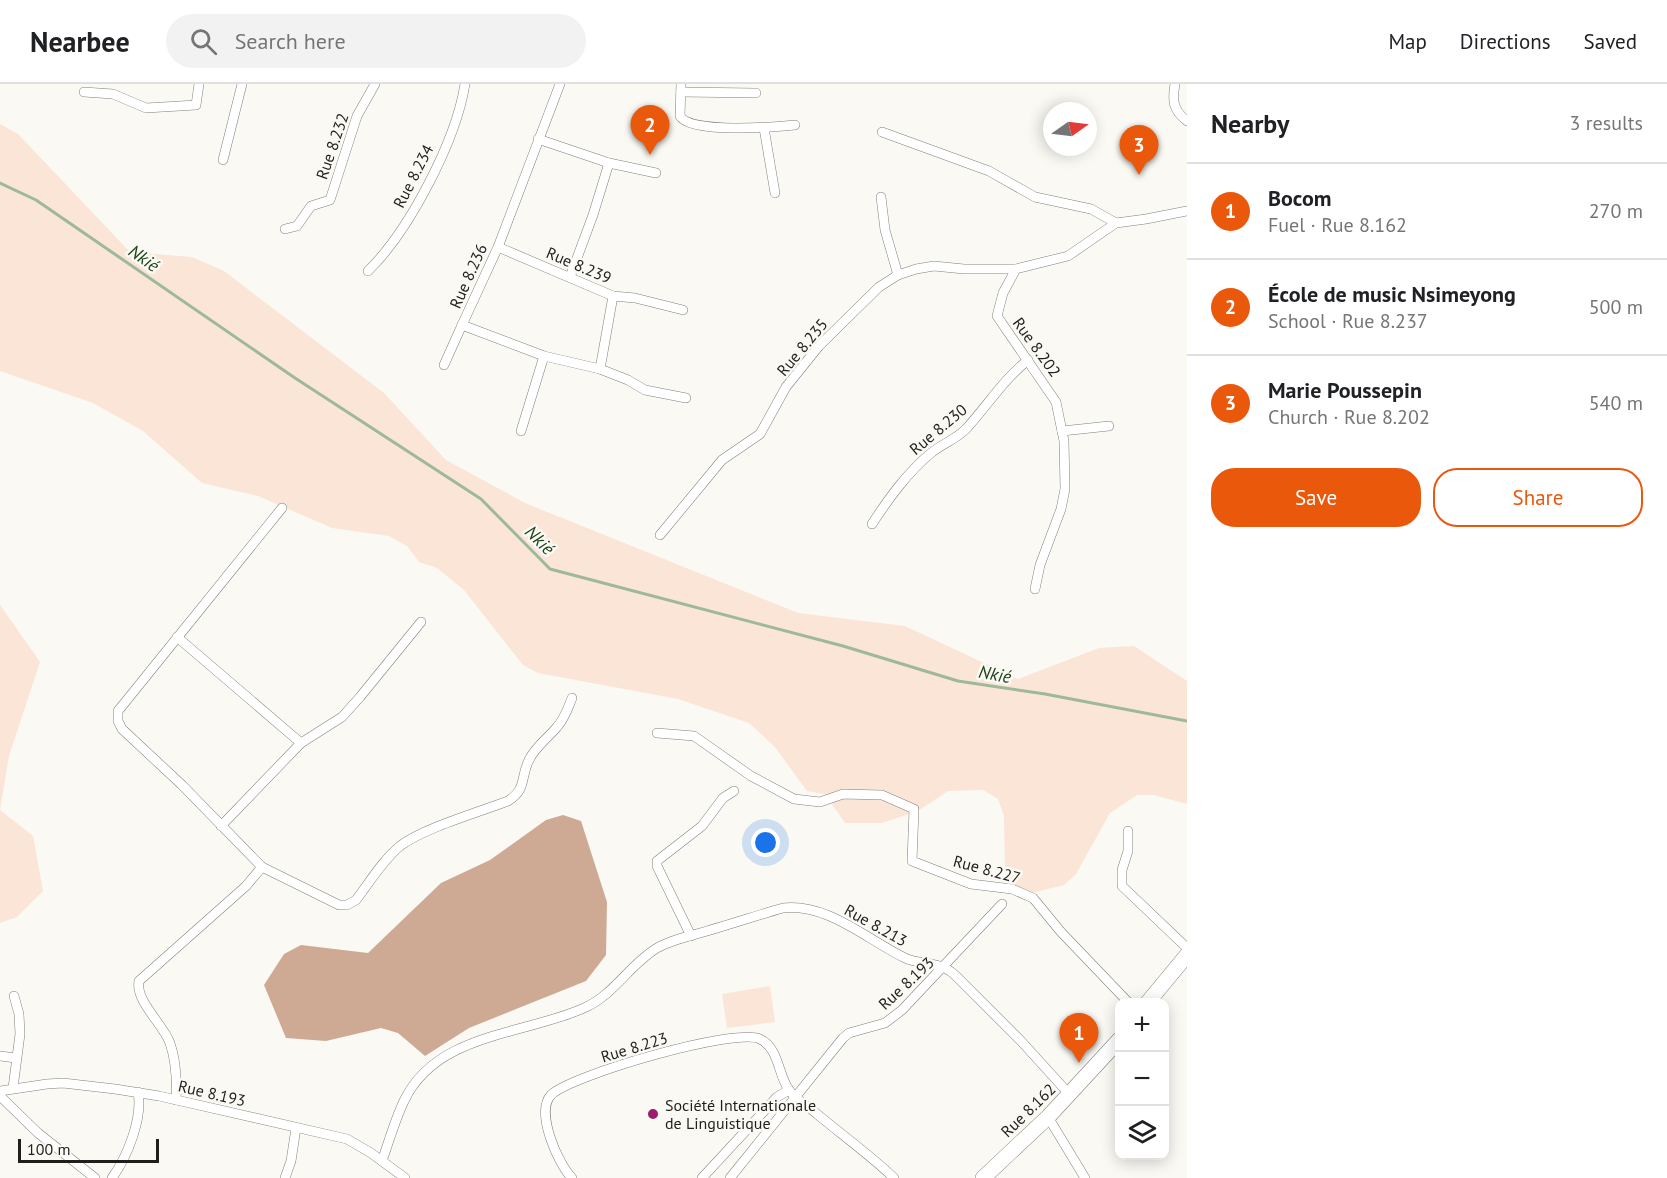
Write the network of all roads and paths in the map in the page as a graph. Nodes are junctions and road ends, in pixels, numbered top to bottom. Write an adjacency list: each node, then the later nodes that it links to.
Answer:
1 (199, 84): 8 (street)
2 (242, 84): 15 (street)
3 (375, 84): 22 (street, Rue 8.232)
4 (465, 84): 25 (street, Rue 8.234)
5 (560, 84): 14 (street, Rue 8.236)
6 (1174, 84): 10 (street)
7 (681, 88): 9 (street); 12 (street)
8 (84, 92)
9 (756, 93)
10 (1187, 121)
11 (795, 125): 12 (street)
12 (764, 128): 18 (street)
13 (882, 132): 21 (street)
14 (538, 139): 16 (street); 23 (street, Rue 8.236)
15 (223, 160)
16 (609, 163): 17 (street); 27 (street)
17 (656, 173)
18 (775, 193)
19 (881, 197): 26 (street)
20 (1187, 211): 21 (street)
21 (1116, 223): 24 (street)
22 (285, 230)
23 (498, 247): 27 (street, Rue 8.239); 30 (street, Rue 8.236)
24 (1016, 269): 26 (street, Rue 8.235); 32 (street, Rue 8.202)
25 (368, 271)
26 (898, 275): 41 (street, Rue 8.235)
27 (570, 277): 28 (street, Rue 8.239)
28 (613, 296): 29 (street); 34 (street, Rue 8.239)
29 (683, 310)
30 (462, 325): 31 (street, Rue 8.236); 33 (street)
31 (544, 356): 34 (street, Rue 8.236); 37 (street)
32 (1028, 360): 38 (street, Rue 8.202); 40 (street, Rue 8.230)
33 (444, 365)
34 (600, 369): 35 (street, Rue 8.236)
35 (686, 398)
36 (1109, 426): 38 (street)
37 (521, 431)
38 (1062, 431): 42 (street, Rue 8.202)
39 (282, 508): 44 (street)
40 (872, 524)
41 (660, 535)
42 (1035, 589)
43 (421, 622): 47 (street)
44 (177, 637): 47 (street); 49 (street)
45 (572, 698): 51 (street)
46 (657, 733): 58 (street, Rue 8.227)
47 (301, 742): 49 (street)
48 (734, 791): 53 (street)
49 (221, 826): 51 (street)
50 (1128, 831): 54 (street)
51 (261, 867): 69 (street)
52 (1002, 904): 56 (street, Rue 8.193)
53 (691, 936): 56 (street, Rue 8.213); 72 (street, Rue 8.213)
54 (1187, 948)
55 (1187, 955): 59 (highway)
56 (945, 967): 67 (street); 68 (street, Rue 8.193)
57 (14, 996): 62 (street)
58 (1124, 998)
59 (1151, 998)
60 (1115, 1044): 67 (highway, Rue 8.162)
61 (0, 1056): 62 (street)
62 (16, 1058): 63 (street)
63 (13, 1088): 65 (street, Rue 8.193); 66 (street, Rue 8.193)
64 (789, 1090): 68 (street, Rue 8.223); 77 (street, Rue 8.223); 78 (street)
65 (138, 1092): 69 (street, Rue 8.193); 74 (street)
66 (0, 1093): 73 (street)
67 (1070, 1095): 70 (highway, Rue 8.162)
68 (797, 1097): 79 (street, Rue 8.193); 80 (street, Rue 8.223)
69 (176, 1100): 71 (street, Rue 8.193)
70 (1048, 1117): 81 (highway, Rue 8.162); 82 (street)
71 (296, 1128): 72 (street, Rue 8.193); 75 (street)
72 (382, 1161): 76 (street, Rue 8.193)
73 (95, 1178)
74 (112, 1178)
75 (285, 1178)
76 (405, 1178)
77 (572, 1178)
78 (702, 1178)
79 (730, 1178)
80 (894, 1178)
81 (983, 1178)
82 (1085, 1178)

